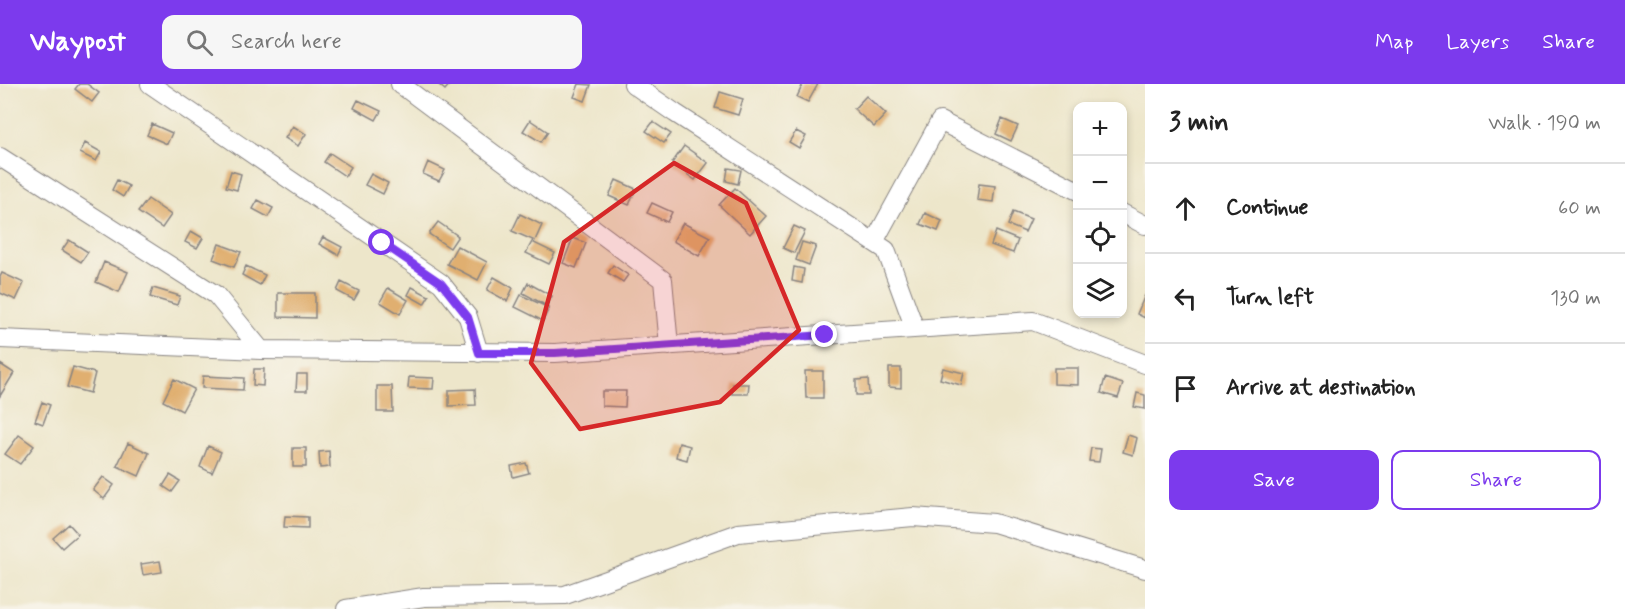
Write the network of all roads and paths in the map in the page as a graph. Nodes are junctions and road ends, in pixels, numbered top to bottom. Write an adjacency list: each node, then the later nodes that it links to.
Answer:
1 (150, 84): 13 (street)
2 (400, 84): 11 (street)
3 (633, 84): 8 (street)
4 (0, 156): 12 (street)
5 (1073, 189): 8 (street)
6 (1127, 216): 7 (street)
7 (1145, 225)
8 (874, 242): 9 (street)
9 (915, 329): 11 (street); 14 (street)
10 (0, 339): 12 (street)
11 (669, 346): 13 (street)
12 (261, 350): 13 (street)
13 (479, 353)
14 (1145, 364)
15 (1145, 569): 16 (street)
16 (346, 609)

